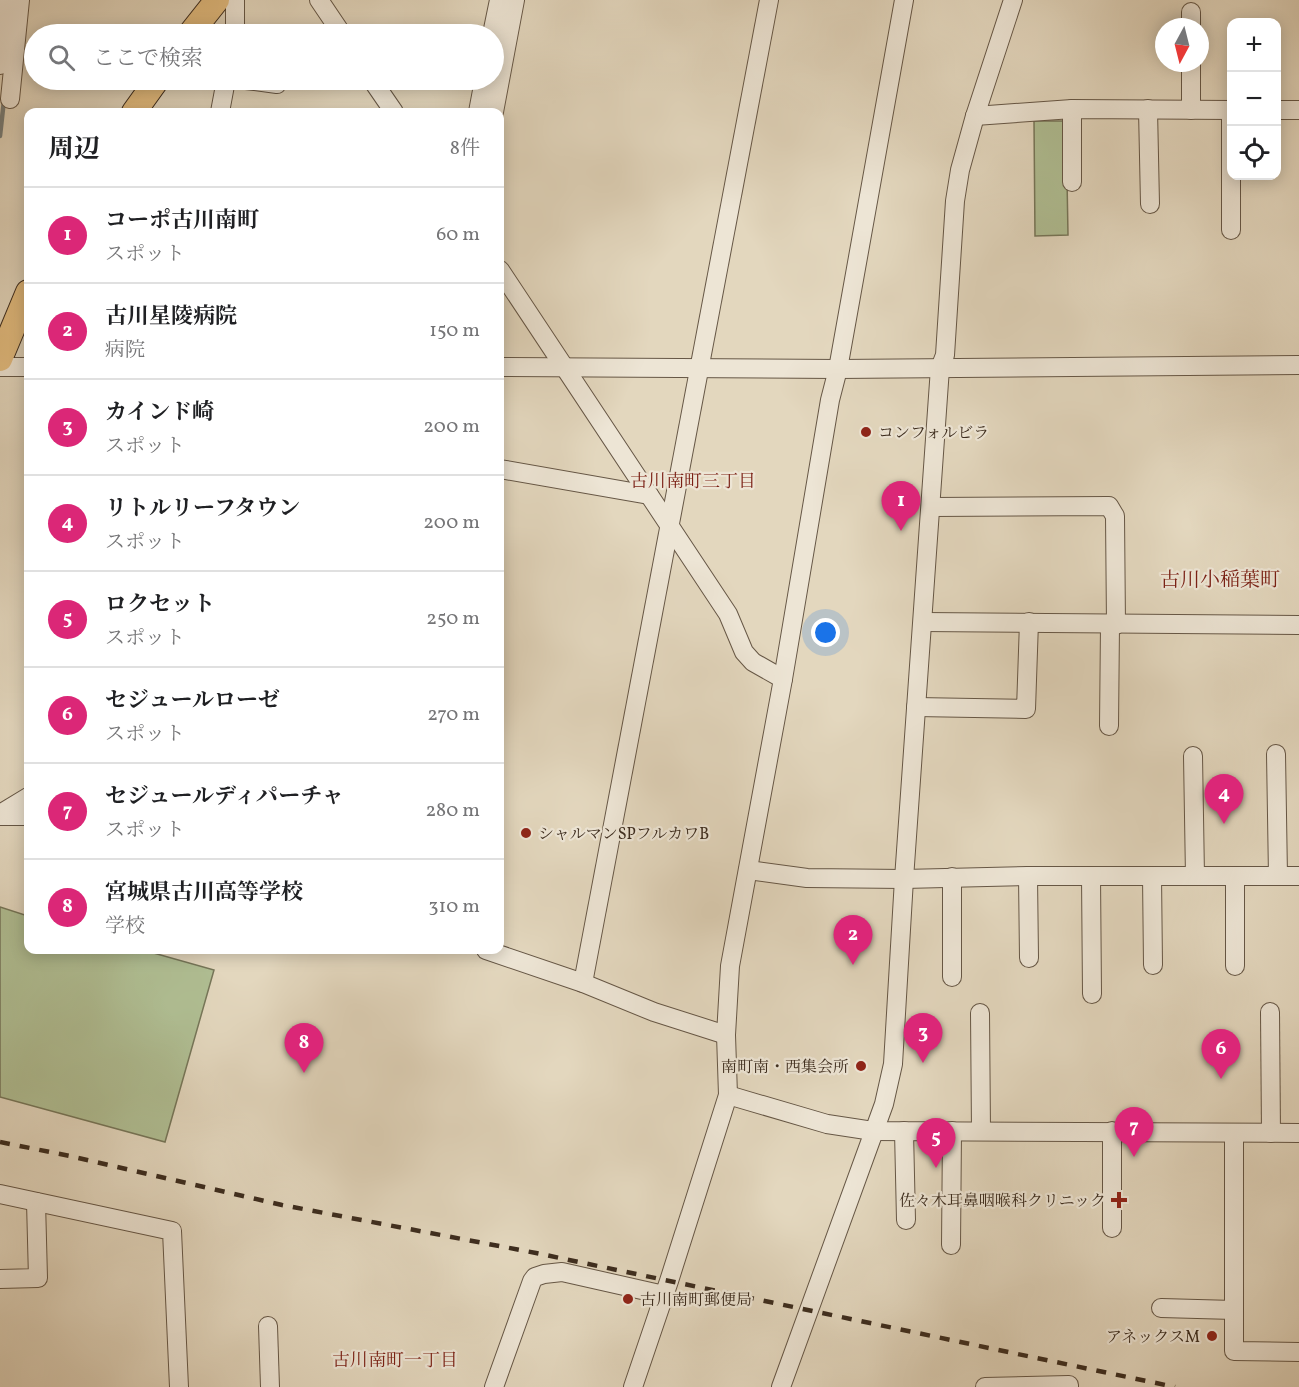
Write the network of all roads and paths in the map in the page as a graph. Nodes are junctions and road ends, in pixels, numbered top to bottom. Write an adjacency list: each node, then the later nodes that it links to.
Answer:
1 (7, 0): 16 (street)
2 (20, 0): 23 (street)
3 (217, 0): 11 (main road)
4 (235, 0): 12 (street)
5 (319, 0): 13 (street)
6 (499, 0): 14 (street)
7 (515, 0): 15 (street)
8 (769, 0): 48 (street)
9 (904, 0): 50 (street)
10 (1012, 0): 35 (street)
11 (198, 24)
12 (235, 24)
13 (335, 24)
14 (494, 24)
15 (504, 59)
16 (0, 65)
17 (1191, 72): 31 (street)
18 (150, 90): 24 (main road)
19 (224, 90): 25 (street)
20 (379, 90): 26 (street)
21 (482, 90): 27 (street)
22 (498, 90): 28 (street)
23 (10, 99)
24 (137, 108)
25 (221, 108)
26 (391, 108)
27 (479, 108)
28 (495, 108)
29 (1072, 110): 30 (street); 35 (street); 37 (street)
30 (1148, 110): 31 (street); 38 (street)
31 (1191, 110): 32 (street)
32 (1227, 110)
33 (1281, 110): 34 (street)
34 (1299, 110)
35 (975, 116): 49 (street)
36 (1231, 126): 39 (street)
37 (1072, 183)
38 (1150, 204)
39 (1231, 230)
40 (504, 276): 47 (street)
41 (24, 301): 42 (main road)
42 (0, 358)
43 (1299, 365): 49 (street)
44 (0, 367): 45 (street)
45 (24, 367)
46 (504, 367): 47 (street)
47 (564, 367): 48 (street); 52 (street)
48 (699, 368): 50 (street); 54 (street)
49 (940, 368): 50 (street); 53 (street)
50 (838, 369): 59 (street)
51 (504, 470): 52 (street)
52 (649, 495): 54 (street)
53 (932, 507): 55 (street); 57 (street)
54 (670, 527): 59 (street); 82 (street)
55 (923, 622): 56 (street); 60 (street)
56 (1029, 622): 57 (street); 60 (street)
57 (1113, 625): 58 (street); 61 (street)
58 (1299, 625)
59 (783, 679): 67 (street)
60 (916, 707): 76 (street)
61 (1110, 726)
62 (1276, 754): 73 (street)
63 (1193, 756): 71 (street)
64 (24, 800): 65 (street)
65 (0, 815): 66 (street)
66 (24, 815)
67 (748, 870): 76 (street); 86 (street)
68 (1028, 876): 69 (street); 75 (street); 78 (street)
69 (1091, 876): 70 (street); 83 (street)
70 (1152, 876): 71 (street); 79 (street)
71 (1195, 876): 72 (street)
72 (1234, 876): 73 (street); 80 (street)
73 (1278, 876): 74 (street)
74 (1299, 876)
75 (952, 878): 76 (street); 81 (street)
76 (904, 879): 89 (street)
77 (498, 954): 82 (street)
78 (1029, 958)
79 (1153, 965)
80 (1235, 966)
81 (952, 977)
82 (583, 983): 86 (street)
83 (1092, 994)
84 (1270, 1012): 94 (street)
85 (980, 1013): 88 (street)
86 (726, 1035): 87 (street)
87 (728, 1095): 89 (street); 102 (street)
88 (981, 1130): 91 (street); 92 (street)
89 (873, 1131): 90 (street); 111 (street)
90 (904, 1131): 91 (street); 98 (street)
91 (952, 1131): 100 (street)
92 (1112, 1131): 93 (street); 99 (street)
93 (1234, 1133): 94 (street); 104 (street)
94 (1271, 1133): 95 (street)
95 (1299, 1133)
96 (0, 1194): 97 (street)
97 (36, 1202): 101 (street); 107 (street)
98 (906, 1220)
99 (1112, 1228)
100 (951, 1245)
101 (0, 1279)
102 (664, 1295): 109 (street); 110 (street)
103 (1161, 1308): 104 (street)
104 (1234, 1310): 106 (street)
105 (268, 1326): 108 (street)
106 (1299, 1352)
107 (179, 1387)
108 (270, 1387)
109 (494, 1387)
110 (633, 1387)
111 (781, 1387)
112 (985, 1387): 113 (street)
113 (1069, 1387)

